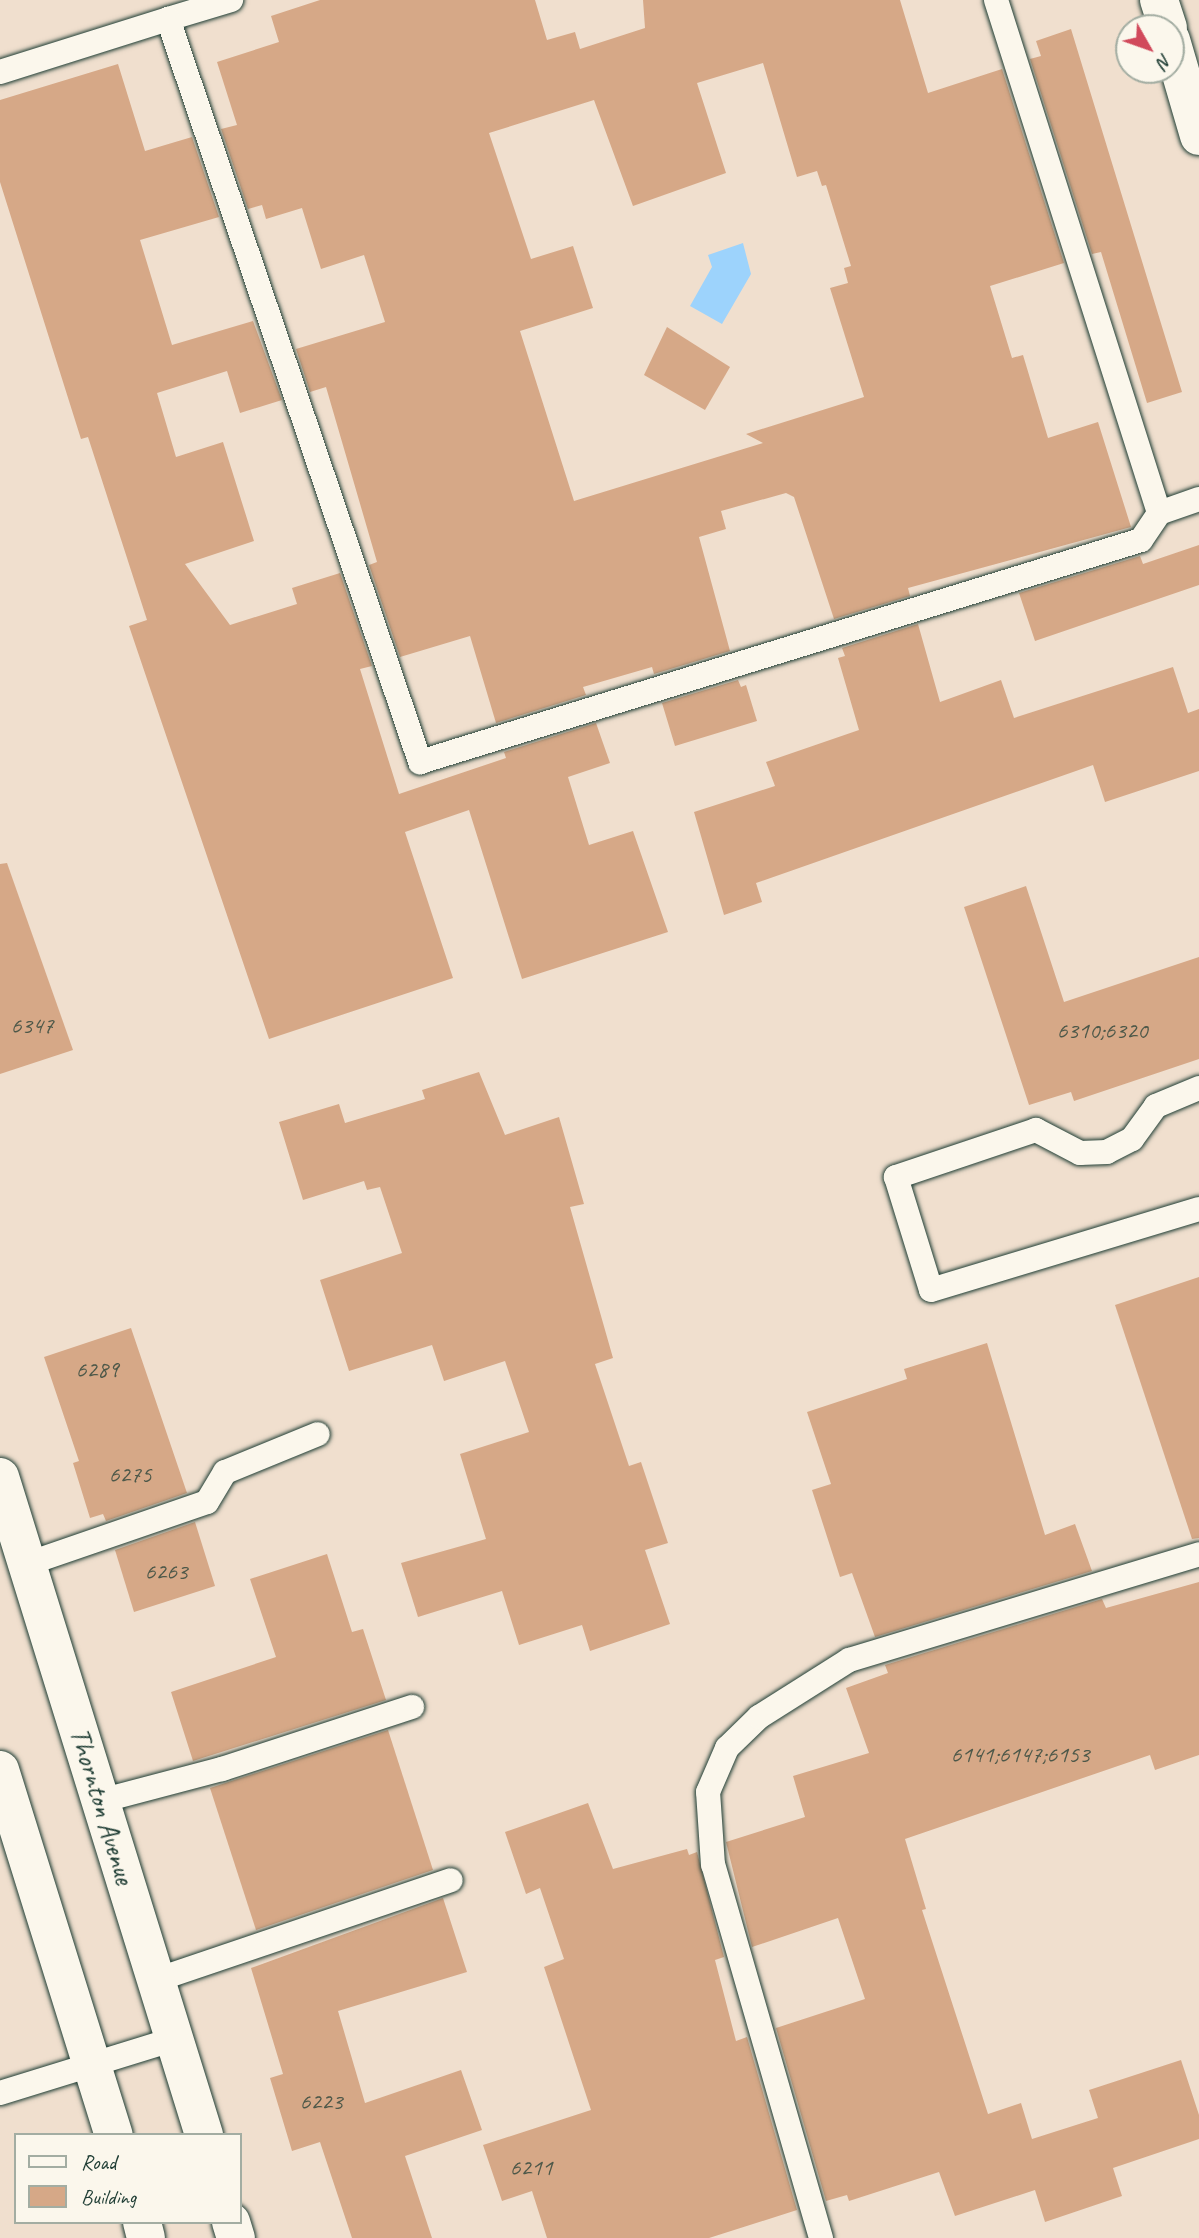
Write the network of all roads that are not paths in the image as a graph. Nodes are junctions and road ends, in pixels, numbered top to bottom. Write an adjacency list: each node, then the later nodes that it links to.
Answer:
1 (231, 0): 3 (lane)
2 (996, 0): 8 (lane)
3 (168, 19): 4 (lane); 8 (lane)
4 (0, 72)
5 (1184, 84): 6 (main road)
6 (1199, 136)
7 (1199, 499): 8 (lane)
8 (1159, 513)
9 (1199, 1088): 10 (lane)
10 (1199, 1209)
11 (318, 1434): 14 (lane)
12 (0, 1477): 14 (main road, Thornton Avenue)
13 (1199, 1554): 25 (lane)
14 (27, 1564): 17 (main road, Thornton Avenue)
15 (412, 1707): 17 (lane)
16 (0, 1770): 21 (main road)
17 (100, 1801): 19 (main road, Thornton Avenue)
18 (451, 1880): 19 (lane)
19 (156, 1980): 20 (main road, Thornton Avenue)
20 (174, 2039): 21 (lane); 24 (main road, Thornton Avenue)
21 (92, 2063): 22 (lane); 23 (main road)
22 (0, 2093)
23 (113, 2133)
24 (203, 2133)
25 (821, 2238)

